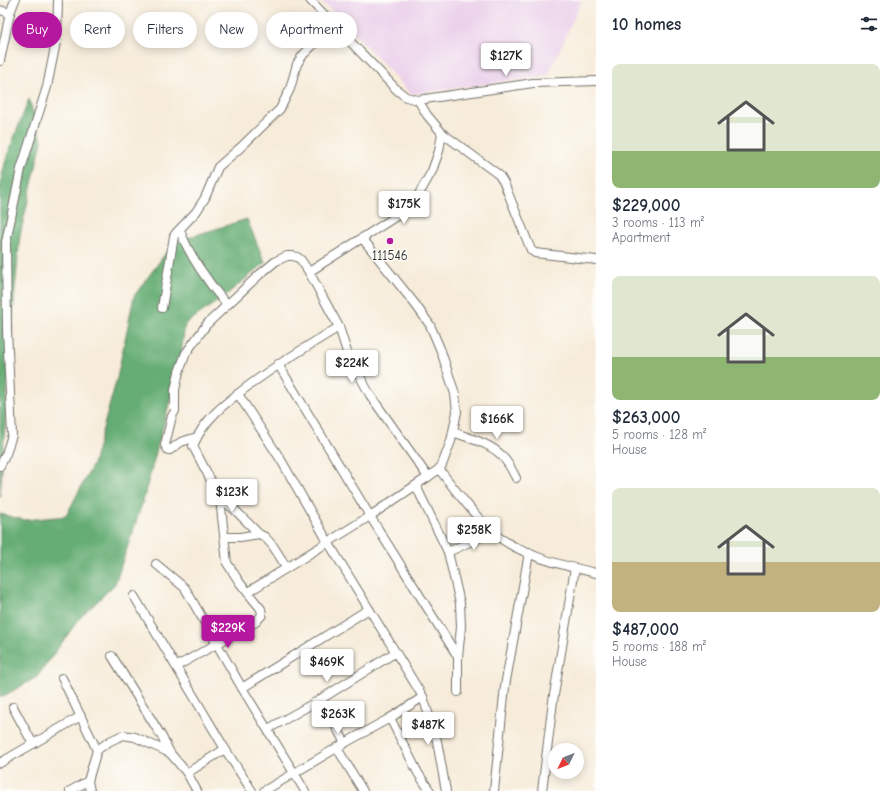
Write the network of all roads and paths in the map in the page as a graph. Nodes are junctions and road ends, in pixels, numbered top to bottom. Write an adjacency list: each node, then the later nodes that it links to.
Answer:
1 (15, 0): 6 (street)
2 (58, 0): 24 (street)
3 (310, 0): 5 (street)
4 (0, 10): 6 (street)
5 (322, 12)
6 (10, 13): 9 (street)
7 (310, 48): 13 (street)
8 (356, 48): 11 (street)
9 (0, 61)
10 (596, 81): 11 (street)
11 (418, 100): 12 (street)
12 (442, 133): 14 (street); 15 (street)
13 (180, 230): 17 (street); 18 (street)
14 (362, 238): 16 (street); 22 (street)
15 (596, 260)
16 (309, 272): 17 (street); 19 (street)
17 (227, 305): 23 (street)
18 (162, 308)
19 (339, 327): 20 (street); 26 (street)
20 (278, 364): 21 (street); 30 (street)
21 (238, 394): 23 (street); 34 (street)
22 (453, 432): 25 (street); 27 (street)
23 (197, 437): 29 (street)
24 (0, 466)
25 (439, 469): 26 (street); 31 (street)
26 (428, 478): 28 (street)
27 (516, 478)
28 (416, 486): 30 (street); 35 (street)
29 (220, 498): 32 (street); 33 (street)
30 (370, 516): 34 (street); 47 (street)
31 (491, 532): 35 (street); 36 (street)
32 (259, 534): 33 (street); 38 (street)
33 (225, 537): 41 (street)
34 (328, 542): 38 (street); 43 (street)
35 (448, 552): 47 (street)
36 (528, 553): 39 (street); 77 (street)
37 (156, 564): 44 (street)
38 (286, 568): 41 (street)
39 (575, 568): 40 (street); 78 (street)
40 (596, 573)
41 (248, 592): 44 (street)
42 (134, 596): 48 (street)
43 (369, 609): 45 (street); 50 (street)
44 (216, 644): 48 (street); 50 (street)
45 (396, 652): 52 (street); 53 (street)
46 (112, 656): 63 (street)
47 (458, 657): 51 (street)
48 (177, 666): 61 (street)
49 (62, 678): 55 (street)
50 (242, 688): 57 (street)
51 (458, 692)
52 (422, 697): 56 (street); 76 (street)
53 (321, 699): 57 (street); 58 (street)
54 (13, 707): 59 (street)
55 (81, 716): 59 (street); 62 (street)
56 (390, 718): 58 (street); 75 (street)
57 (268, 729): 66 (street)
58 (345, 743): 60 (street)
59 (34, 744): 64 (street)
60 (337, 748): 66 (street); 74 (street)
61 (224, 749): 65 (street); 71 (street)
62 (97, 750): 63 (street); 67 (street)
63 (170, 753): 65 (street)
64 (0, 763)
65 (187, 773): 70 (street)
66 (295, 774): 72 (street); 73 (street)
67 (88, 781): 68 (street); 69 (street)
68 (70, 791)
69 (90, 791)
70 (196, 791)
71 (252, 791)
72 (264, 791)
73 (305, 791)
74 (363, 791)
75 (430, 791)
76 (446, 791)
77 (494, 791)
78 (542, 791)

